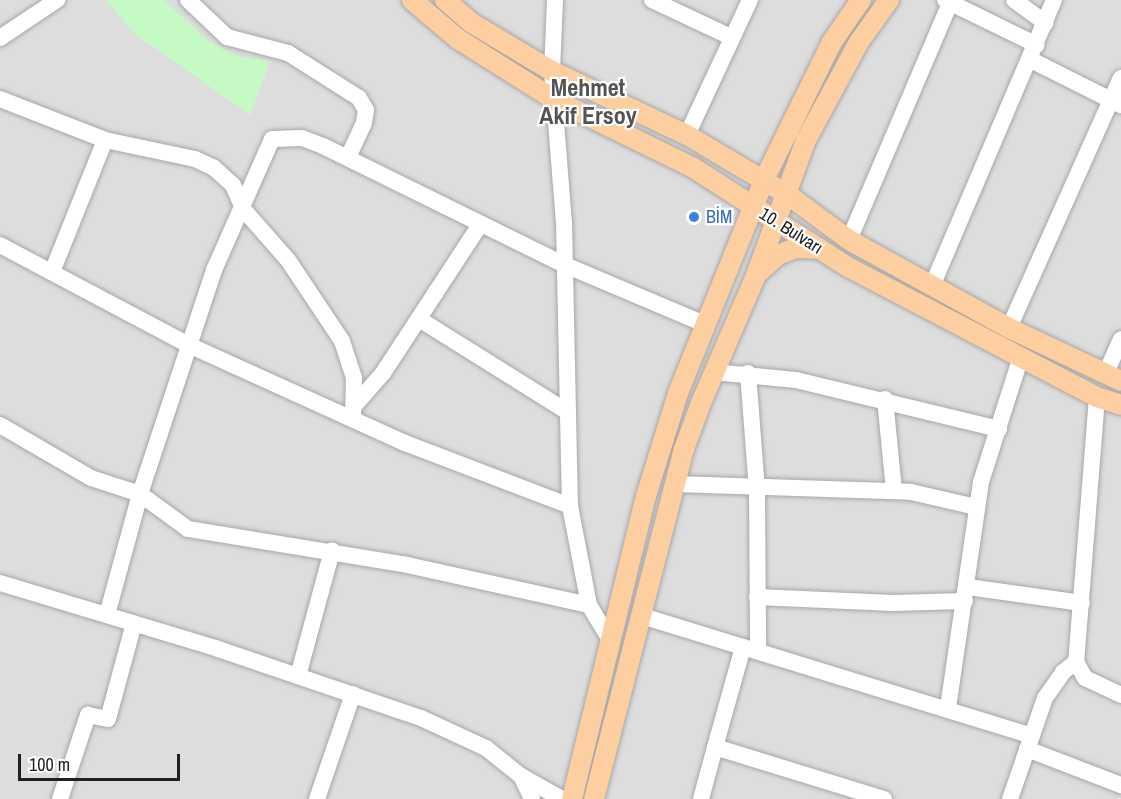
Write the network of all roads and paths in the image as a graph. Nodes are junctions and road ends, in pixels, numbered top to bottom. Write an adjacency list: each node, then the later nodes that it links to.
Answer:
1 (57, 0): 15 (street)
2 (188, 0): 25 (street)
3 (412, 0): 20 (main road, 10. Bulvarı)
4 (445, 0): 17 (main road, 10. Bulvarı)
5 (555, 0): 17 (street)
6 (652, 0): 14 (street)
7 (750, 0): 14 (street)
8 (861, 0): 26 (main road)
9 (889, 0): 24 (main road)
10 (1014, 0): 13 (street)
11 (1054, 0): 13 (street)
12 (948, 1): 16 (street); 33 (street)
13 (1046, 23): 16 (street)
14 (731, 36): 22 (street)
15 (0, 38)
16 (1034, 52): 21 (street); 39 (street)
17 (552, 71): 20 (street); 22 (main road, 10. Bulvarı)
18 (1121, 78): 21 (street)
19 (0, 99): 23 (street)
20 (557, 101): 29 (main road, 10. Bulvarı); 36 (street)
21 (1116, 103): 42 (street)
22 (687, 135): 26 (main road, 10. Bulvarı)
23 (105, 140): 28 (street); 37 (street)
24 (806, 140): 27 (main road); 32 (main road)
25 (348, 158): 28 (street); 31 (street)
26 (764, 180): 27 (main road, 10. Bulvarı); 29 (main road)
27 (788, 195): 30 (main road); 32 (main road, 10. Bulvarı)
28 (242, 207): 44 (street); 53 (street)
29 (753, 207): 30 (main road, 10. Bulvarı); 41 (main road)
30 (776, 221): 35 (main road, 10. Bulvarı); 38 (main road)
31 (480, 225): 36 (street); 40 (street)
32 (830, 227): 33 (main road, 10. Bulvarı)
33 (849, 240): 39 (main road, 10. Bulvarı)
34 (0, 245): 37 (street)
35 (820, 249): 38 (main road); 45 (main road, 10. Bulvarı)
36 (565, 265): 41 (street); 52 (street)
37 (52, 272): 44 (street)
38 (756, 275): 46 (main road)
39 (932, 286): 42 (main road, 10. Bulvarı)
40 (419, 319): 52 (street); 53 (street)
41 (707, 325): 71 (main road)
42 (1009, 328): 48 (main road, 10. Bulvarı)
43 (1121, 339): 48 (street)
44 (191, 346): 53 (street); 59 (street)
45 (1021, 357): 49 (main road, 10. Bulvarı); 55 (street)
46 (714, 372): 47 (street); 56 (main road)
47 (748, 373): 50 (street); 57 (street)
48 (1113, 378)
49 (1097, 397): 51 (main road, 10. Bulvarı); 66 (street)
50 (885, 399): 55 (street); 58 (street)
51 (1121, 405)
52 (566, 411): 60 (street)
53 (353, 412): 60 (street)
54 (0, 425): 59 (street)
55 (999, 429): 61 (street)
56 (675, 484): 57 (street); 69 (main road)
57 (757, 490): 58 (street); 65 (street)
58 (894, 491): 61 (street)
59 (140, 494): 62 (street); 68 (street)
60 (570, 506): 67 (street)
61 (976, 507): 64 (street)
62 (332, 551): 67 (street); 74 (street)
63 (0, 583): 68 (street)
64 (967, 594): 65 (street); 66 (street); 77 (street)
65 (757, 597): 72 (street)
66 (1082, 603): 73 (street)
67 (589, 605): 71 (street)
68 (107, 615): 70 (street)
69 (642, 616): 72 (street); 87 (main road)
70 (134, 623): 74 (street); 82 (street)
71 (612, 643): 86 (main road)
72 (751, 649): 77 (street); 79 (street)
73 (1076, 662): 76 (street); 78 (street)
74 (298, 676): 75 (street)
75 (352, 694): 80 (street); 83 (street)
76 (1121, 695)
77 (948, 708): 78 (street)
78 (1030, 742): 81 (street); 90 (street)
79 (715, 747): 88 (street); 89 (street)
80 (521, 776): 84 (street); 85 (street)
81 (1121, 785)
82 (60, 799)
83 (318, 799)
84 (532, 799)
85 (562, 799)
86 (572, 799)
87 (594, 799)
88 (701, 799)
89 (884, 799)
90 (1010, 799)

